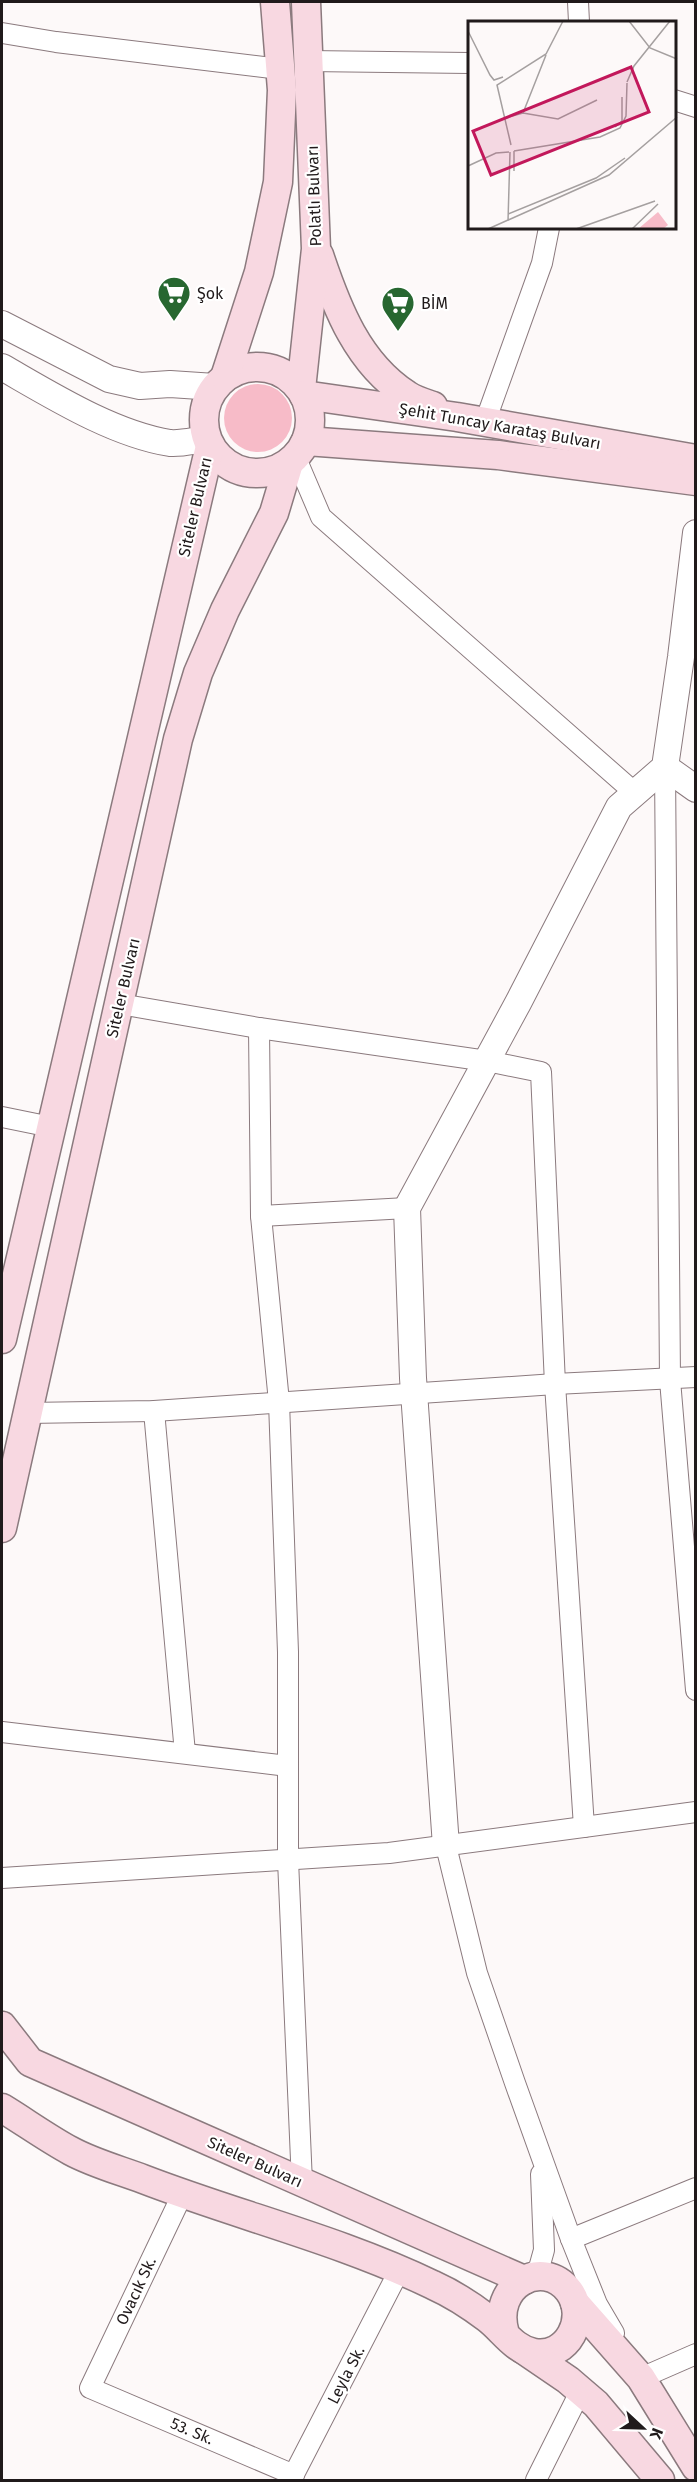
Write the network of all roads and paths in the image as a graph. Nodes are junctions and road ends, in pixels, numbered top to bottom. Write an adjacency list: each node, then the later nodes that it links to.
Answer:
1 (275, 2): 8 (main road, Polatlı Bulvarı)
2 (306, 2): 6 (main road, Polatlı Bulvarı)
3 (578, 2): 4 (street)
4 (579, 21)
5 (2, 33): 8 (street)
6 (308, 61): 7 (street); 12 (main road, Polatlı Bulvarı)
7 (468, 63)
8 (280, 69): 15 (main road, Polatlı Bulvarı)
9 (676, 100): 10 (street)
10 (696, 107)
11 (549, 230): 18 (street)
12 (316, 249): 16 (main road, Polatlı Bulvarı); 17 (main road)
13 (2, 324): 15 (street)
14 (2, 367): 19 (street)
15 (220, 382): 16 (main road); 19 (main road)
16 (302, 392): 17 (main road, Şehit Tuncay Karataş Bulvarı); 20 (main road)
17 (457, 417): 18 (main road, Şehit Tuncay Karataş Bulvarı)
18 (485, 422): 21 (main road, Şehit Tuncay Karataş Bulvarı)
19 (208, 442): 20 (main road); 31 (main road, Siteler Bulvarı)
20 (297, 453): 22 (main road, Şehit Tuncay Karataş Bulvarı); 26 (street); 27 (main road, Siteler Bulvarı)
21 (696, 459)
22 (696, 481)
23 (696, 533): 24 (street)
24 (665, 767): 25 (street); 26 (street); 36 (street)
25 (696, 789)
26 (635, 793): 29 (street)
27 (120, 1004): 28 (street); 41 (main road, Siteler Bulvarı)
28 (259, 1028): 29 (street); 33 (street)
29 (487, 1061): 32 (street); 37 (street)
30 (2, 1117): 31 (street)
31 (51, 1127): 34 (main road, Siteler Bulvarı)
32 (407, 1208): 33 (street); 38 (street)
33 (261, 1216): 39 (street)
34 (2, 1339)
35 (696, 1377): 36 (street)
36 (670, 1380): 37 (street); 43 (street)
37 (555, 1384): 38 (street); 48 (street)
38 (414, 1393): 39 (street); 49 (street)
39 (279, 1402): 40 (street); 46 (street)
40 (154, 1411): 41 (street); 45 (street)
41 (27, 1413): 42 (main road, Siteler Bulvarı)
42 (2, 1528)
43 (696, 1690)
44 (2, 1732): 45 (street)
45 (185, 1753): 46 (street)
46 (288, 1766): 50 (street)
47 (696, 1812): 48 (street)
48 (584, 1827): 49 (street)
49 (446, 1846): 50 (street); 54 (street)
50 (288, 1860): 51 (street); 55 (street)
51 (2, 1878)
52 (2, 2026): 55 (main road, Siteler Bulvarı)
53 (2, 2108): 57 (main road)
54 (540, 2153): 58 (street); 60 (street)
55 (303, 2183): 60 (main road, Siteler Bulvarı)
56 (696, 2188): 58 (street)
57 (182, 2195): 59 (main road); 65 (street, Ovacık Sk.)
58 (571, 2239): 64 (street)
59 (400, 2269): 62 (main road); 68 (street, Leyla Sk.)
60 (524, 2280): 61 (main road); 62 (main road)
61 (575, 2302): 62 (main road); 64 (main road)
62 (514, 2342): 66 (main road)
63 (696, 2354): 64 (street)
64 (640, 2378): 67 (main road)
65 (90, 2388): 68 (street, 53. Sk.)
66 (580, 2390): 69 (street); 70 (main road)
67 (696, 2466)
68 (293, 2478)
69 (536, 2481)
70 (660, 2481)

